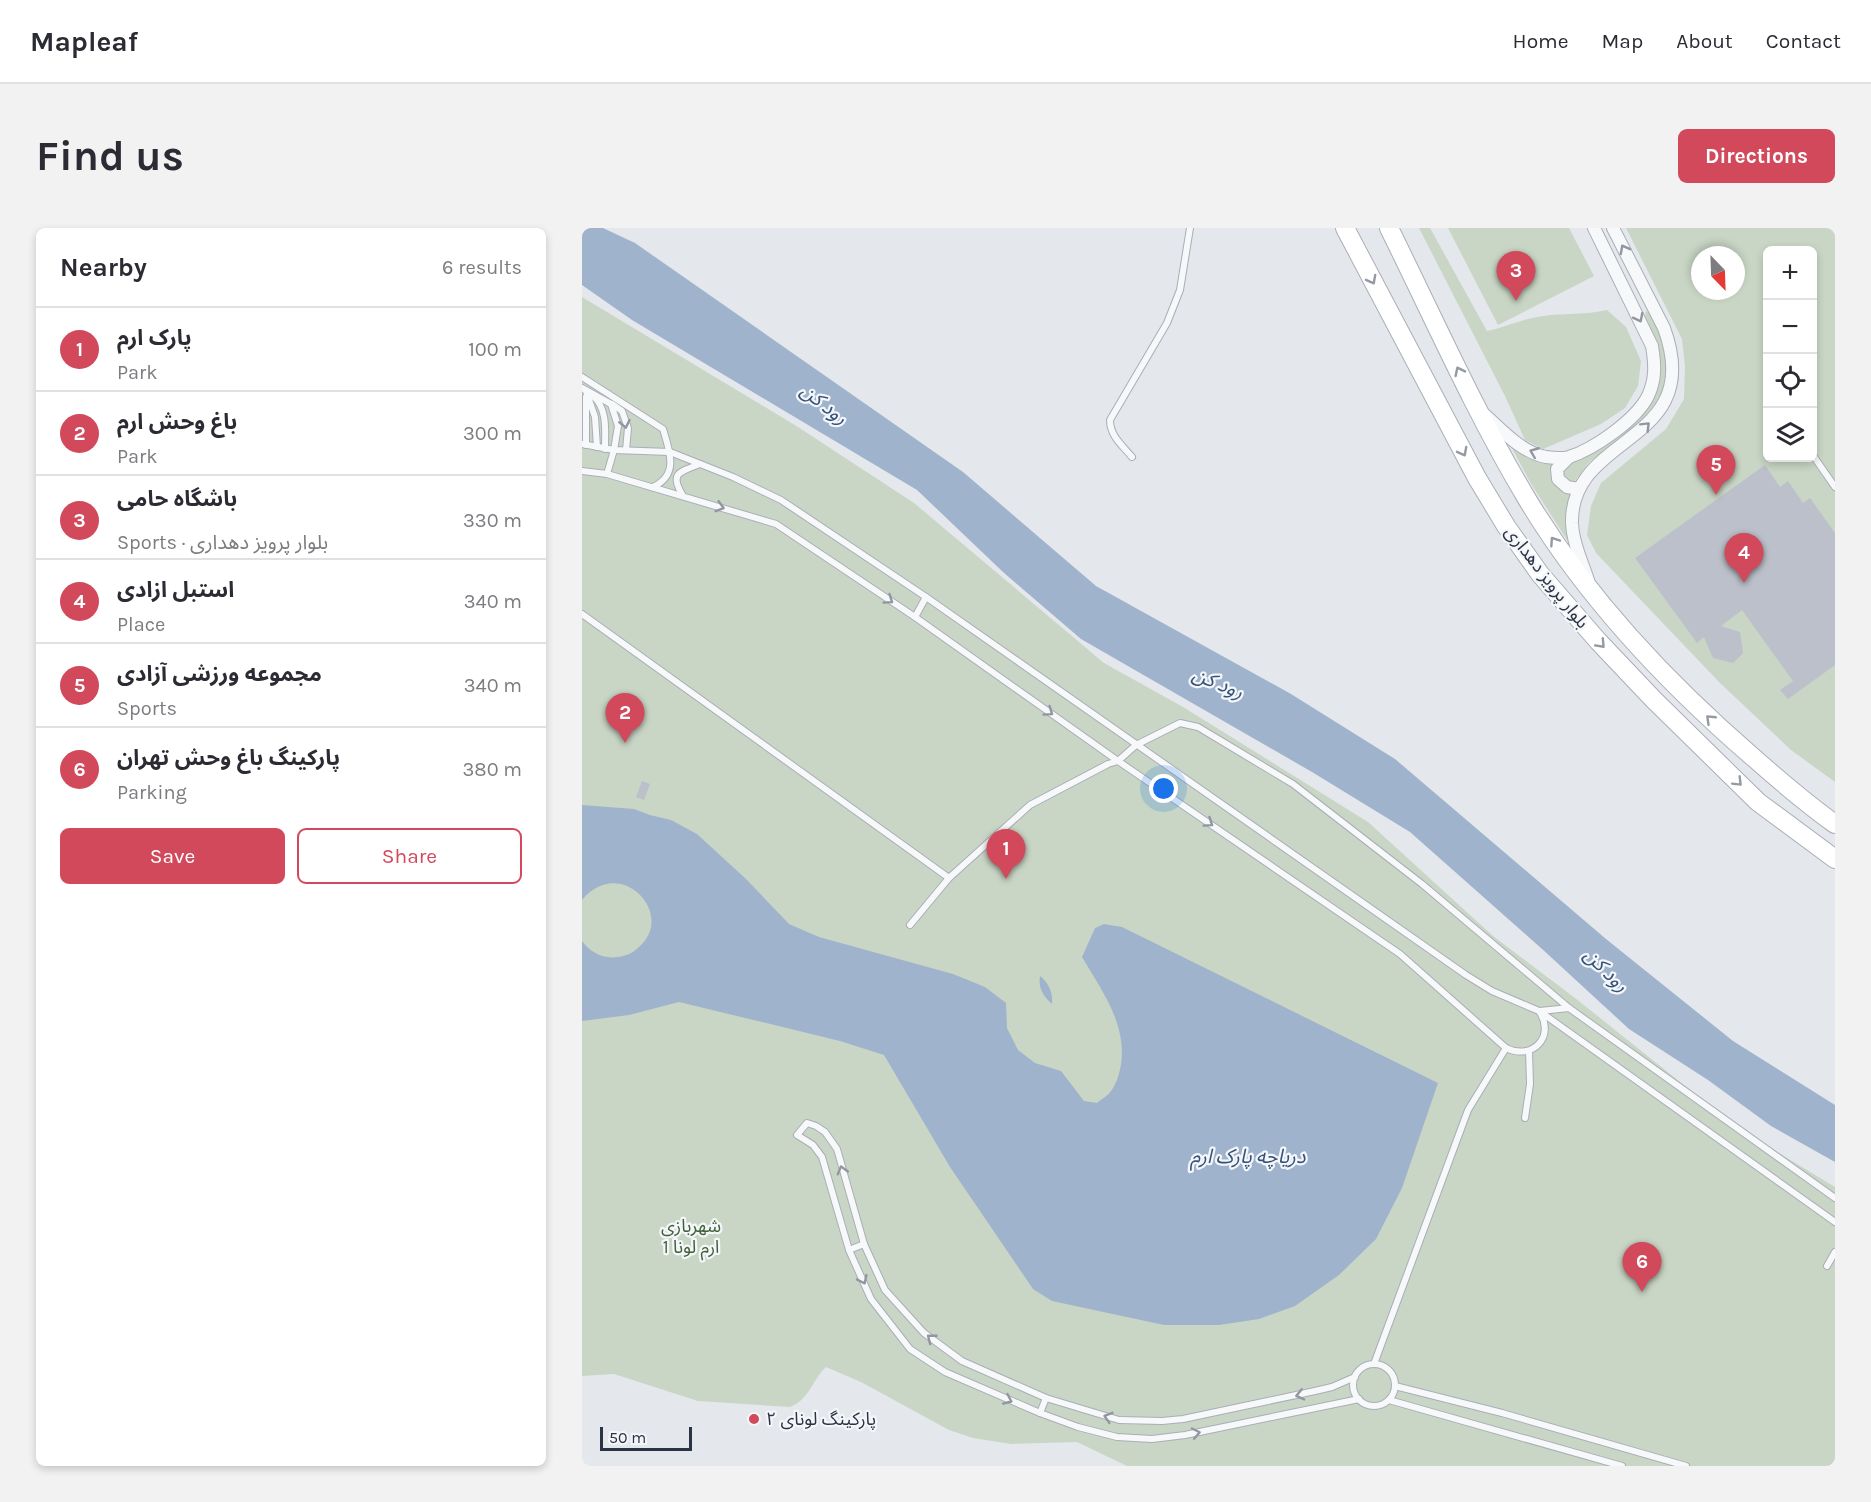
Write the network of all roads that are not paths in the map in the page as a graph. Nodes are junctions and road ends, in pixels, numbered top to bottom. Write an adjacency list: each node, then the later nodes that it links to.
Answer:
1 (1190, 228): 18 (lane)
2 (1345, 228): 35 (main road, بلوار پرویز دهداری, one-way to 35)
3 (1389, 228): 11 (main road, بلوار پرویز دهداری, one-way to 3)
4 (1593, 228): 7 (street)
5 (1613, 228): 6 (street, one-way to 5)
6 (1645, 289): 7 (lane); 26 (street, one-way to 6)
7 (1628, 297): 19 (street, one-way to 19)
8 (582, 377): 10 (lane)
9 (584, 389): 10 (lane); 12 (lane); 13 (lane); 14 (lane)
10 (612, 401): 15 (lane); 16 (lane, one-way to 16); 17 (lane)
11 (1478, 409): 19 (street, one-way to 11); 28 (main road, بلوار پرویز دهداری, one-way to 11)
12 (584, 445): 13 (lane)
13 (597, 447): 14 (lane)
14 (605, 449): 15 (lane)
15 (614, 450): 16 (lane); 23 (lane)
16 (626, 450): 17 (lane)
17 (670, 452): 21 (lane); 25 (lane)
18 (1132, 457)
19 (1568, 458): 26 (street)
20 (1817, 461): 24 (lane)
21 (700, 464): 27 (lane); 29 (lane)
22 (582, 471): 23 (lane)
23 (607, 474): 25 (lane)
24 (1835, 487)
25 (652, 488): 27 (lane)
26 (1579, 489): 28 (street)
27 (683, 496): 31 (lane, one-way to 31)
28 (1594, 596): 34 (main road, بلوار پرویز دهداری, one-way to 28)
29 (926, 597): 31 (lane); 32 (lane)
30 (582, 614): 36 (lane)
31 (915, 617): 33 (lane, one-way to 33)
32 (1136, 745): 33 (lane); 38 (lane); 39 (lane)
33 (1118, 761): 36 (lane); 40 (lane, one-way to 40)
34 (1835, 824)
35 (1835, 859)
36 (949, 878): 37 (lane)
37 (910, 925)
38 (1569, 1008): 39 (lane); 43 (lane)
39 (1539, 1011): 41 (lane); 44 (lane)
40 (1506, 1048): 41 (lane); 49 (lane)
41 (1529, 1051): 42 (lane)
42 (1525, 1118)
43 (1835, 1198)
44 (1835, 1222)
45 (864, 1244): 46 (lane); 46 (lane, one-way to 46); 52 (lane, one-way to 45)
46 (849, 1250): 55 (lane, one-way to 55)
47 (1835, 1252): 48 (lane)
48 (1827, 1266)
49 (1374, 1364): 50 (lane); 51 (lane)
50 (1355, 1377): 52 (lane, one-way to 52); 53 (lane)
51 (1395, 1386): 54 (lane); 57 (lane)
52 (1046, 1398): 55 (lane)
53 (1359, 1399): 54 (lane); 55 (lane, one-way to 53)
54 (1389, 1400): 56 (lane)
55 (1040, 1413)
56 (1622, 1466)
57 (1686, 1466)

